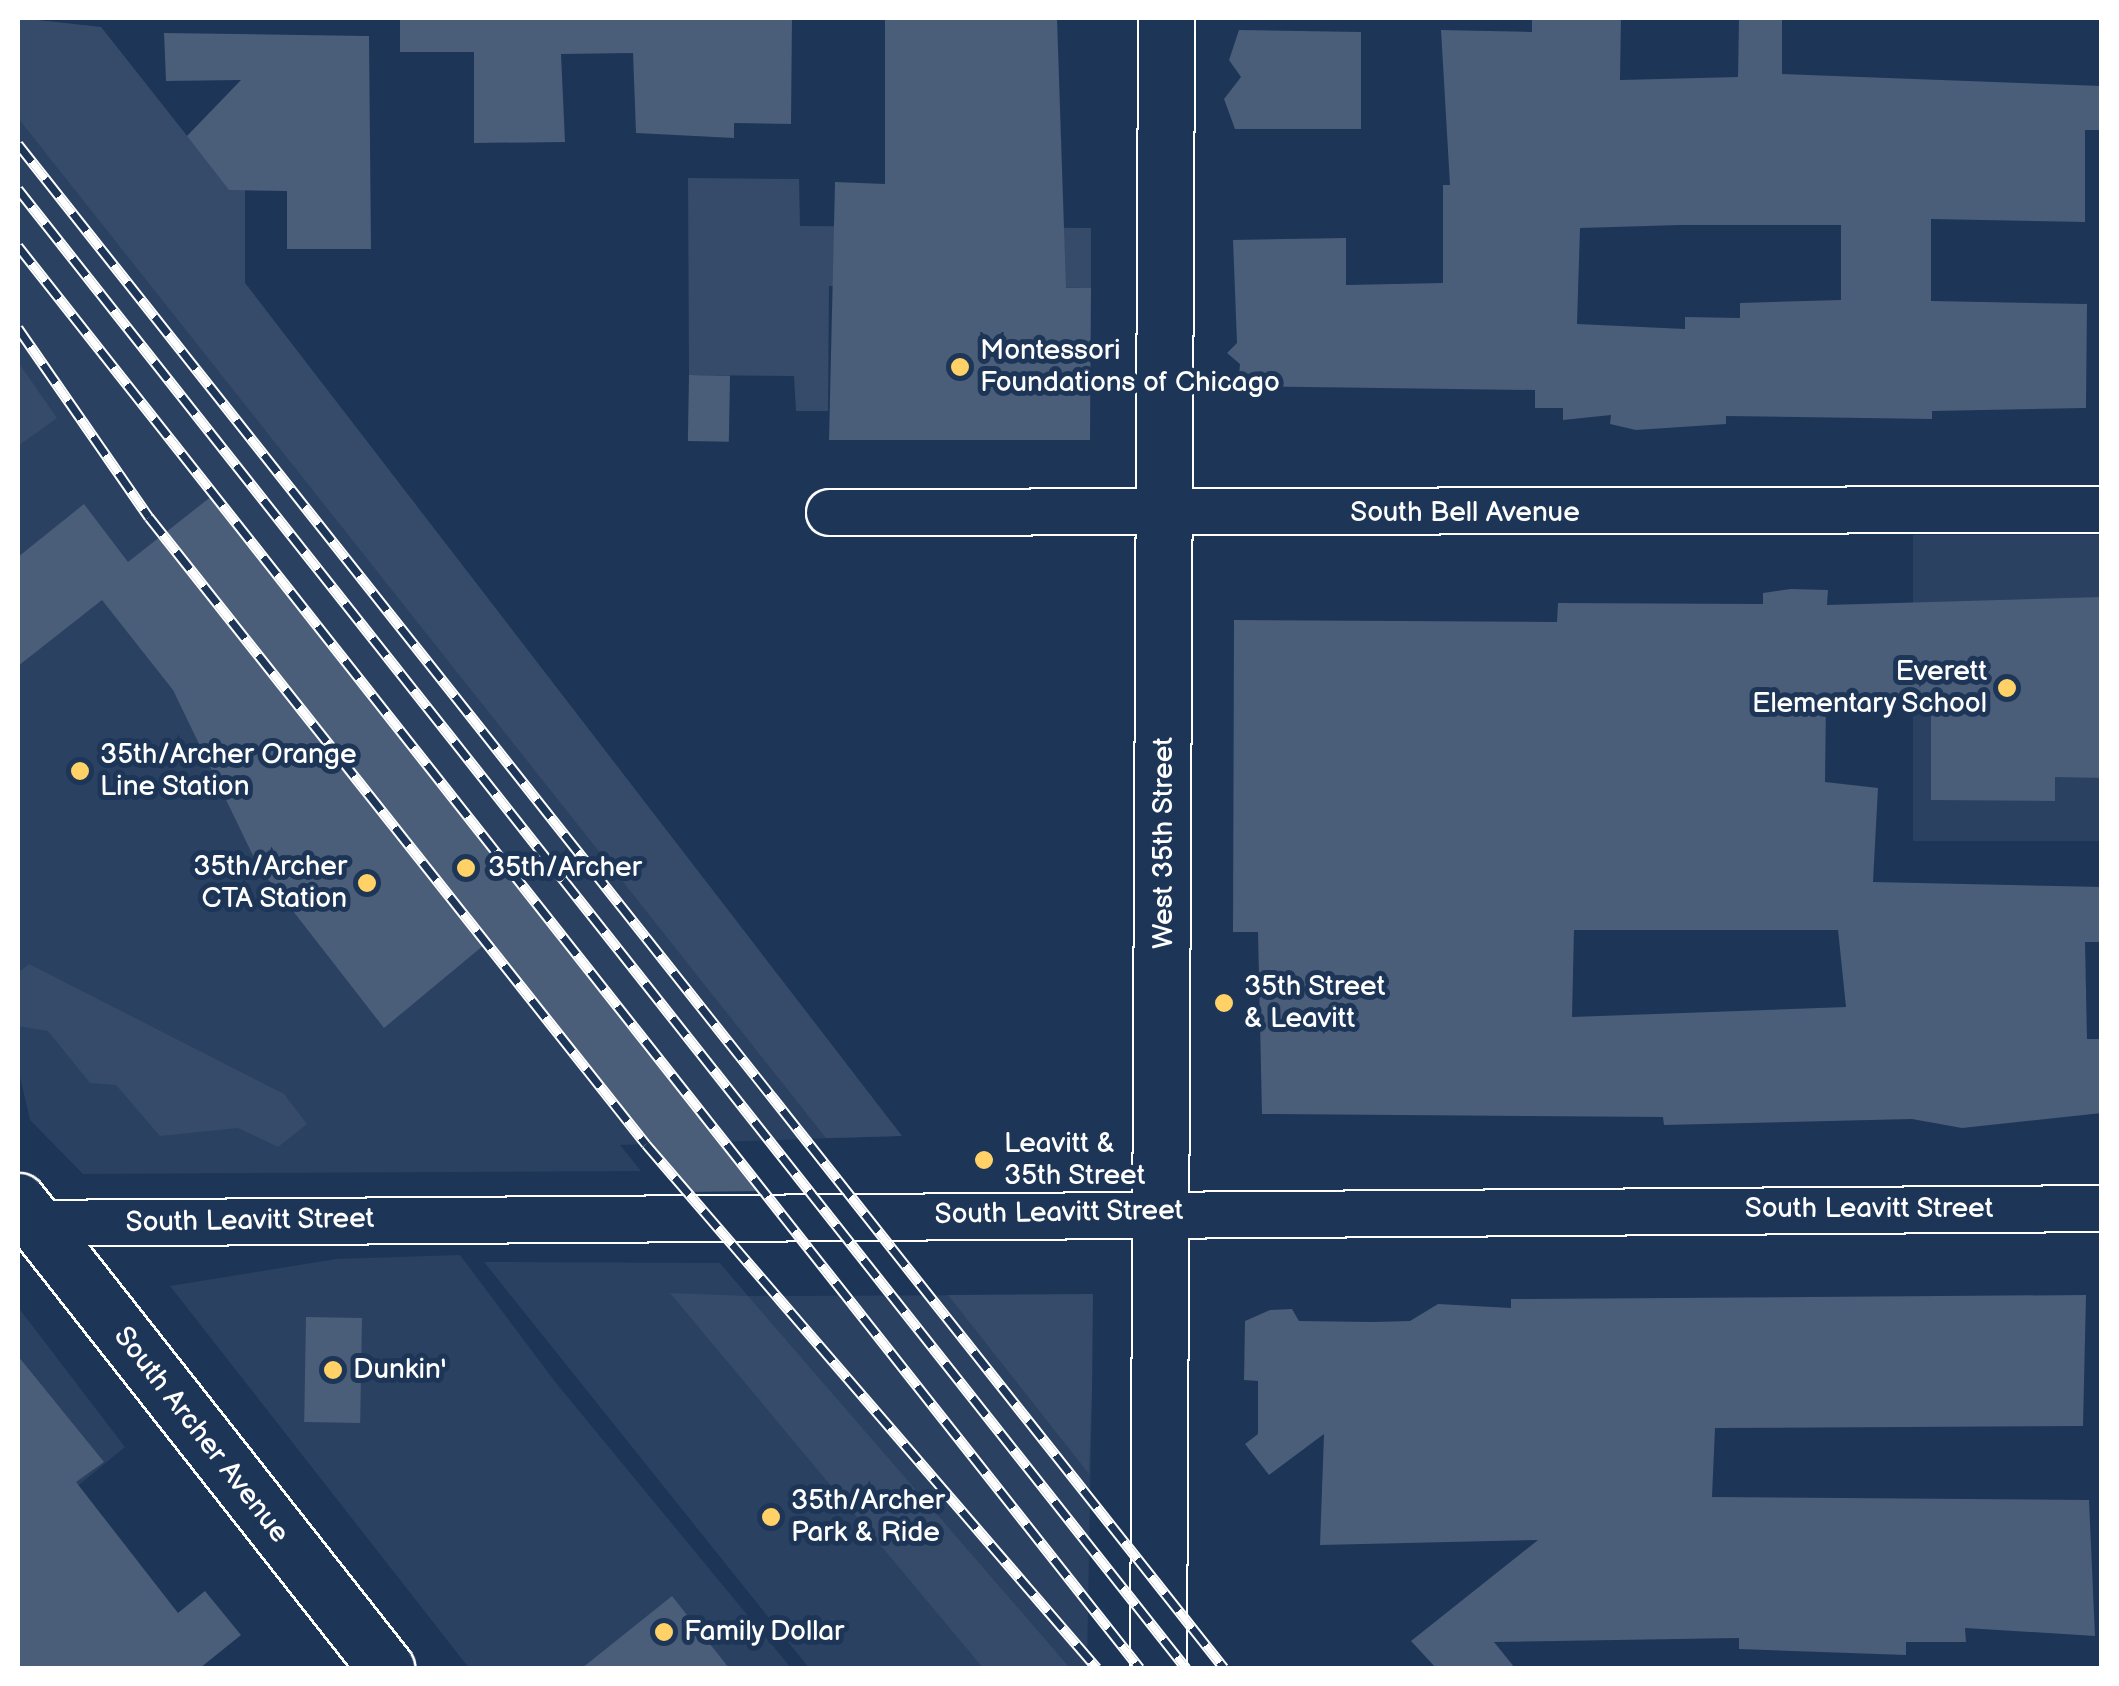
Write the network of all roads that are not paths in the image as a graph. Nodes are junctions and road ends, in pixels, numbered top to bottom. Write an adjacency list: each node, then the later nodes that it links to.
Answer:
1 (1166, 18): 4 (main road, West 35th Street)
2 (2102, 509): 4 (street, South Bell Avenue)
3 (829, 512): 4 (street, South Bell Avenue)
4 (1166, 515): 6 (main road, West 35th Street)
5 (2102, 1208): 6 (street, South Leavitt Street)
6 (1163, 1211): 7 (street, South Leavitt Street); 9 (main road, West 35th Street)
7 (23, 1216): 8 (main road, South Archer Avenue)
8 (386, 1668)
9 (1158, 1668)

